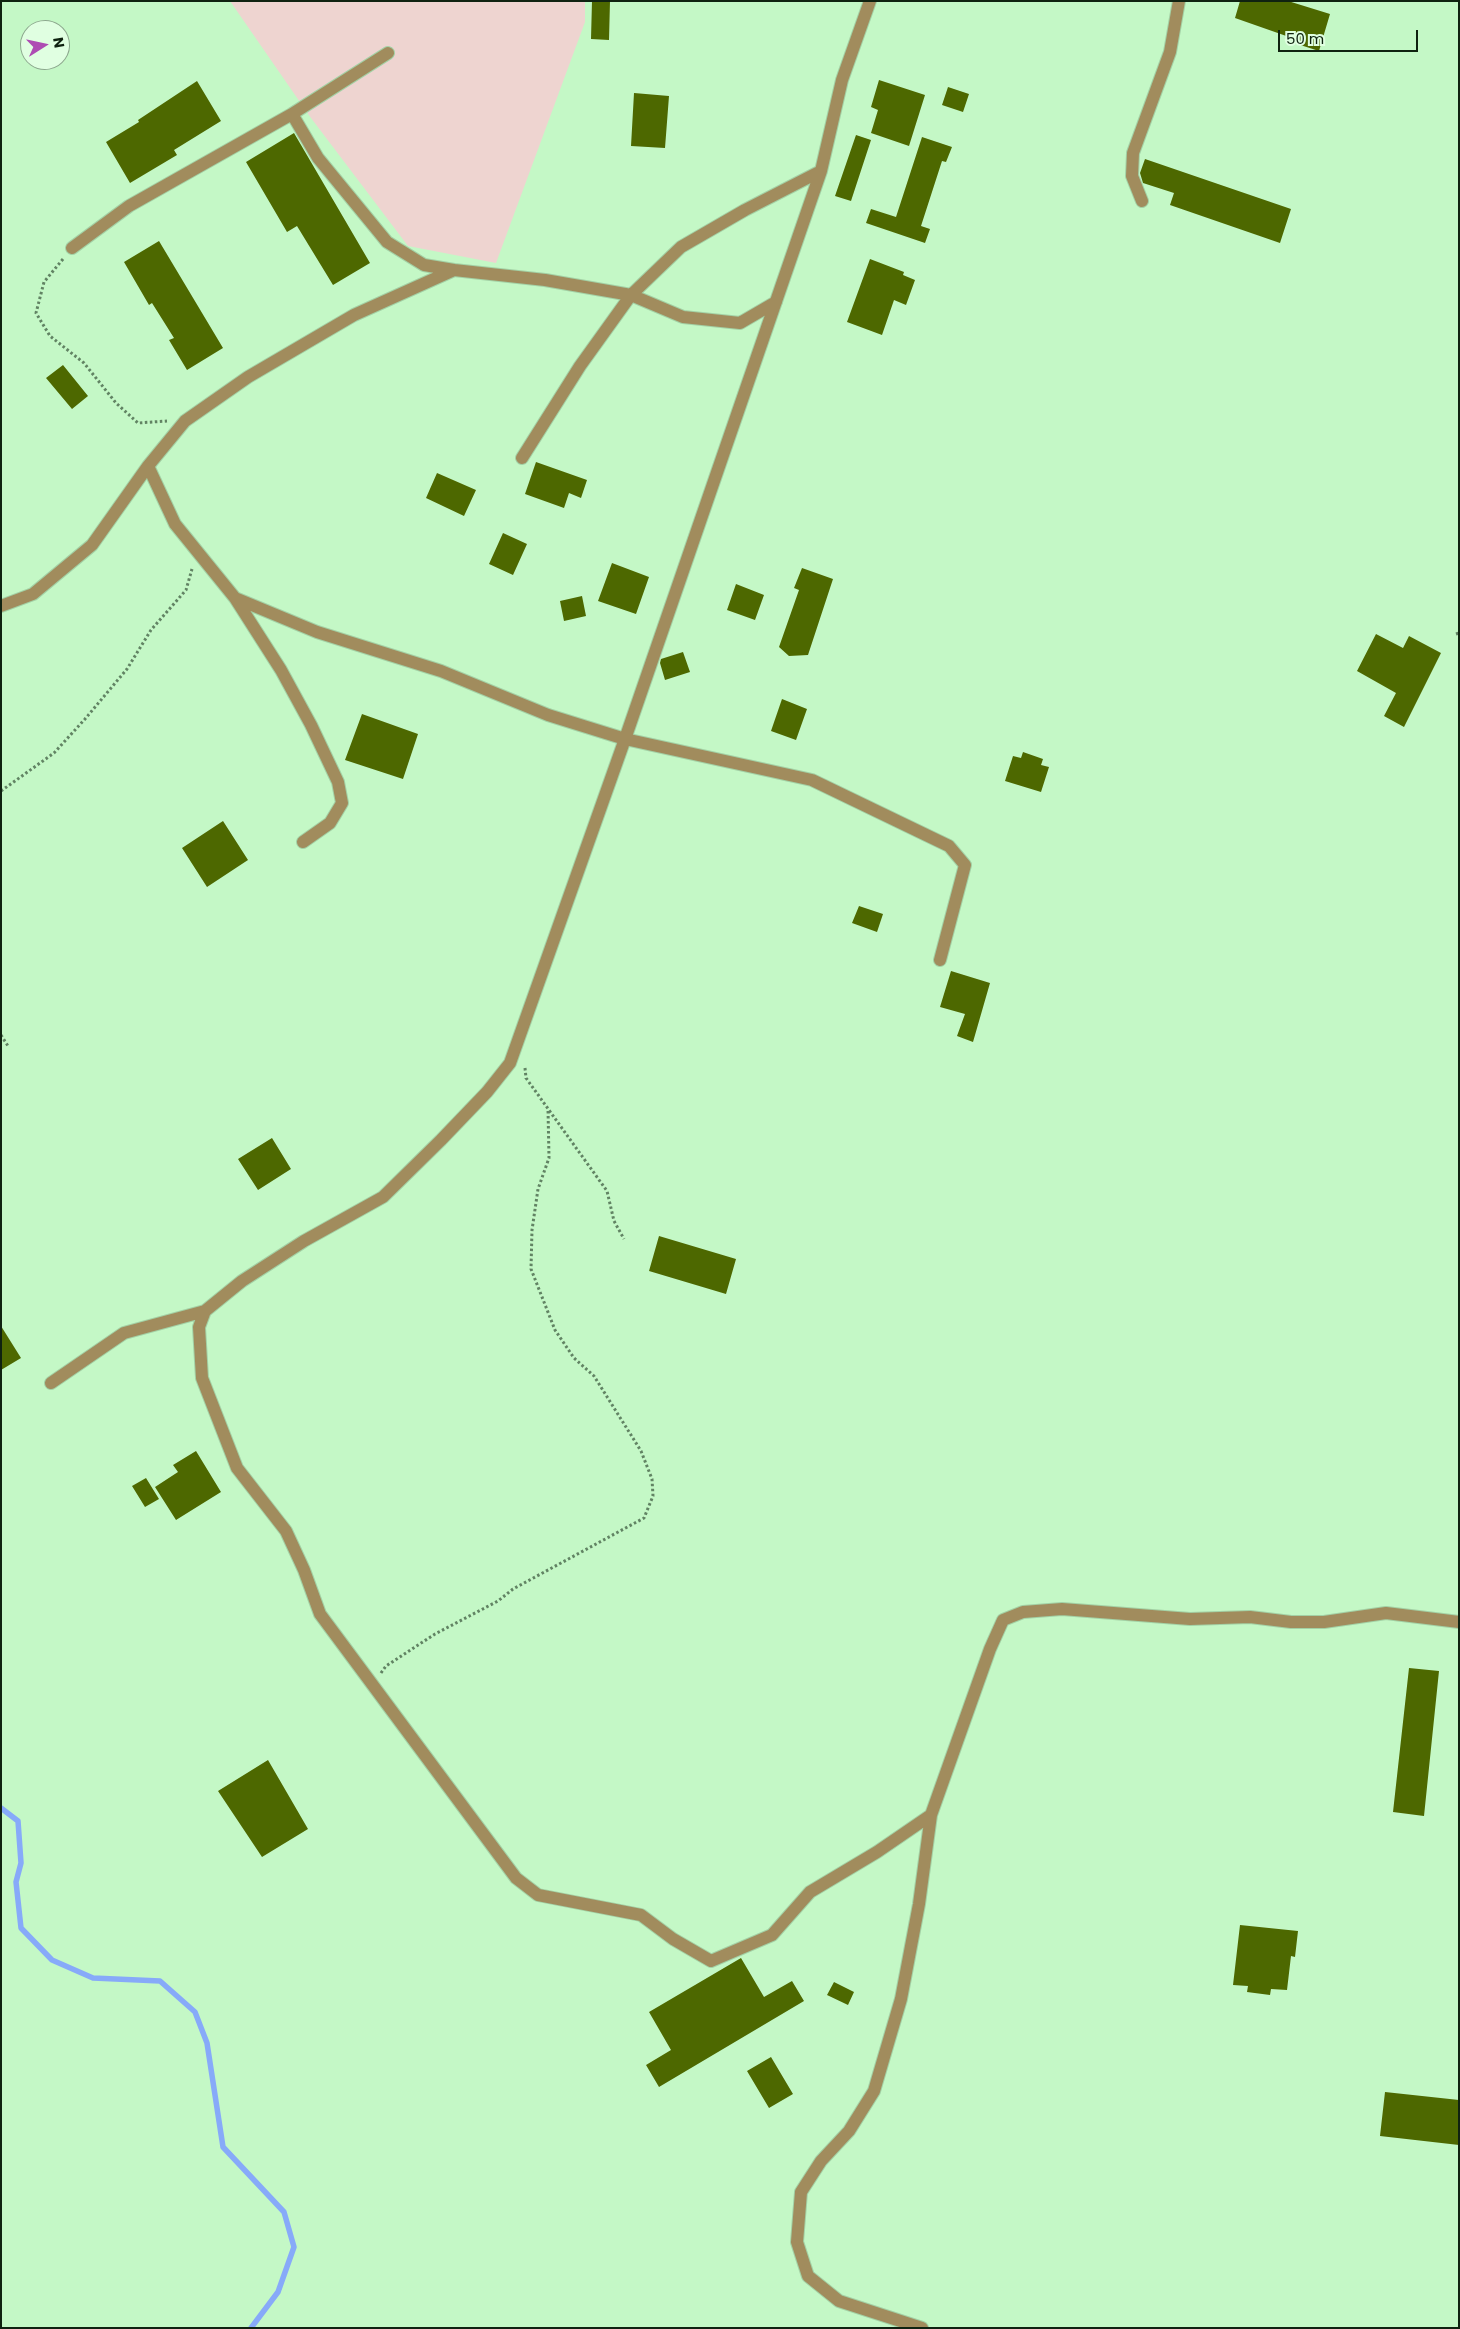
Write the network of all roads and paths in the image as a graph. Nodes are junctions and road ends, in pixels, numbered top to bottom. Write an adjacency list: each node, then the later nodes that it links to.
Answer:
1 (870, 1): 5 (street)
2 (1179, 1): 6 (street)
3 (388, 53): 4 (street)
4 (292, 114): 7 (street); 8 (street)
5 (821, 171): 9 (street); 10 (street)
6 (1142, 201)
7 (72, 248): 11 (path)
8 (454, 270): 9 (street); 11 (street)
9 (631, 295): 10 (street); 12 (street)
10 (776, 302): 17 (street)
11 (185, 421): 13 (street)
12 (522, 458)
13 (148, 466): 14 (street); 16 (street)
14 (197, 551): 15 (street); 18 (path)
15 (235, 598): 17 (street); 19 (street)
16 (1, 606)
17 (625, 739): 20 (street); 26 (street)
18 (1, 791)
19 (303, 842)
20 (940, 960)
21 (1, 1035): 22 (path)
22 (8, 1046)
23 (524, 1060): 24 (path)
24 (548, 1109): 25 (path); 29 (path)
25 (624, 1239)
26 (205, 1311): 27 (street); 29 (street)
27 (51, 1383)
28 (1459, 1622): 30 (street)
29 (372, 1685): 30 (street)
30 (931, 1815): 31 (street)
31 (922, 2328)

